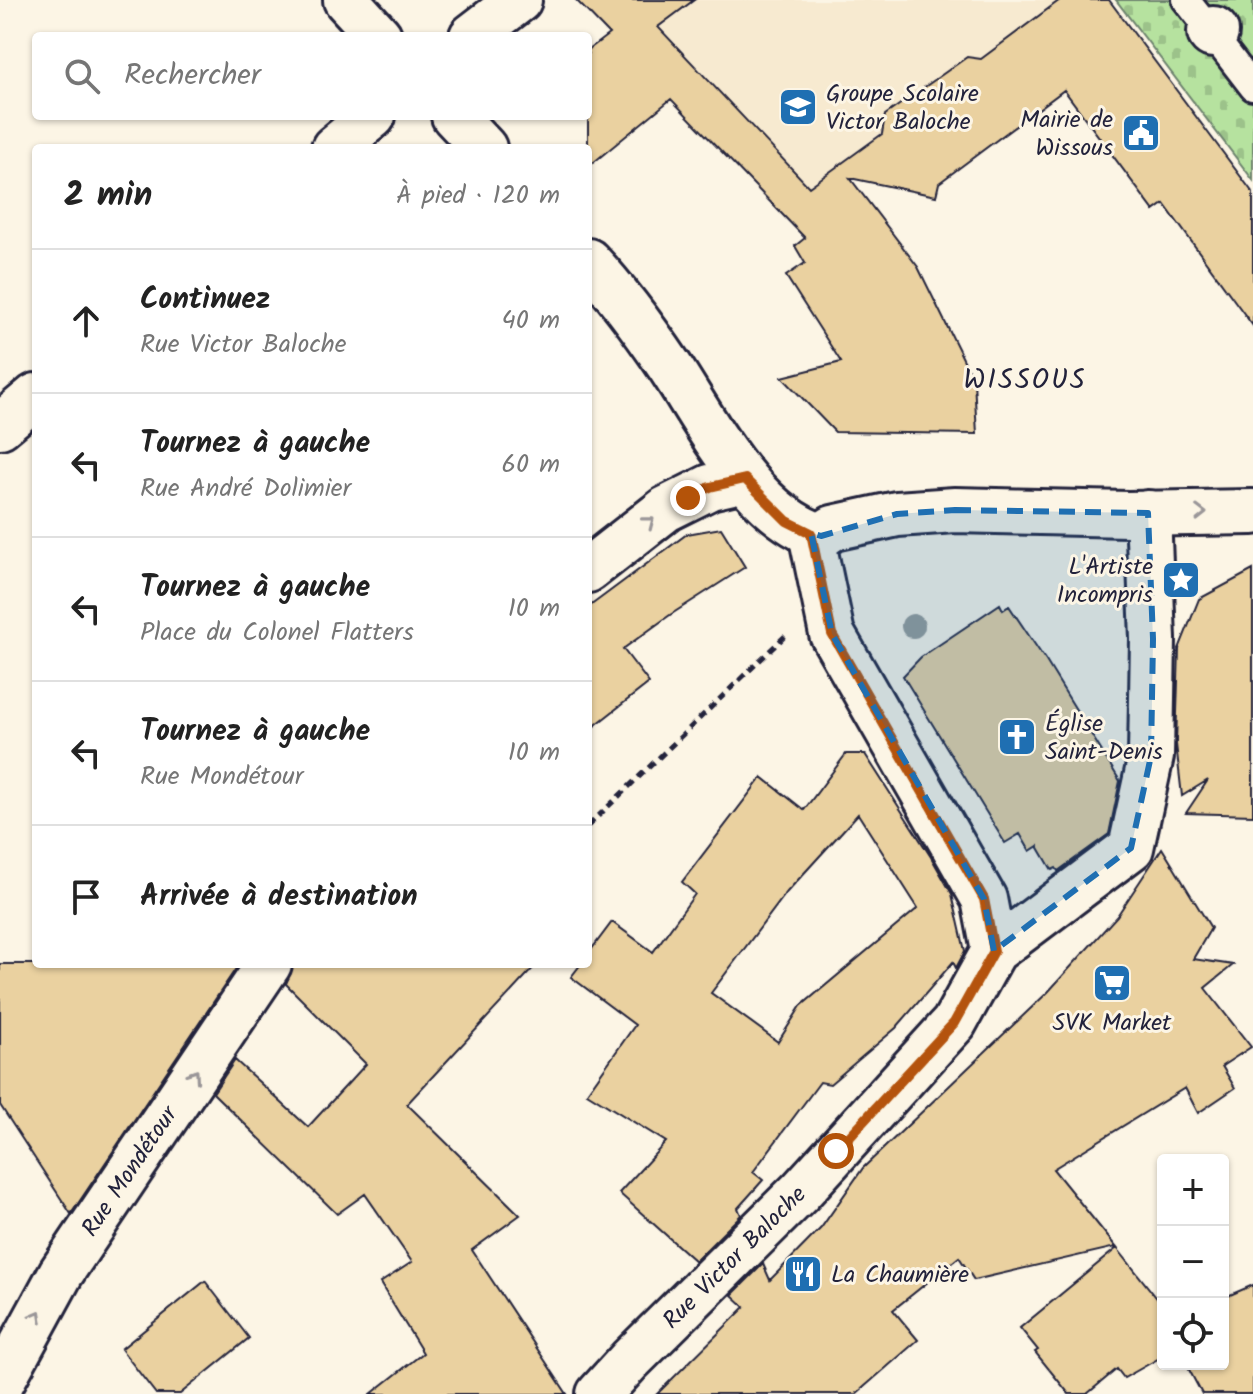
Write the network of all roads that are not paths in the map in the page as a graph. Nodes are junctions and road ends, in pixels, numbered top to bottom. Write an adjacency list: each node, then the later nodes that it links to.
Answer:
1 (346, 0): 4 (street)
2 (519, 0): 5 (street)
3 (1186, 0): 6 (lane)
4 (375, 32)
5 (477, 32)
6 (1253, 87)
7 (368, 120): 9 (street)
8 (458, 120): 10 (street)
9 (339, 144)
10 (480, 144)
11 (592, 266): 14 (street)
12 (32, 399): 13 (street)
13 (0, 426)
14 (745, 479): 17 (street); 18 (street, one-way to 14)
15 (1253, 512): 16 (street, one-way to 15)
16 (1148, 513): 17 (street); 19 (street, Rue Victor Baloche)
17 (811, 533): 19 (street)
18 (592, 567)
19 (994, 951): 22 (street, Rue Victor Baloche)
20 (266, 968): 21 (street, Rue Mondétour, one-way to 20)
21 (0, 1385)
22 (599, 1394)

